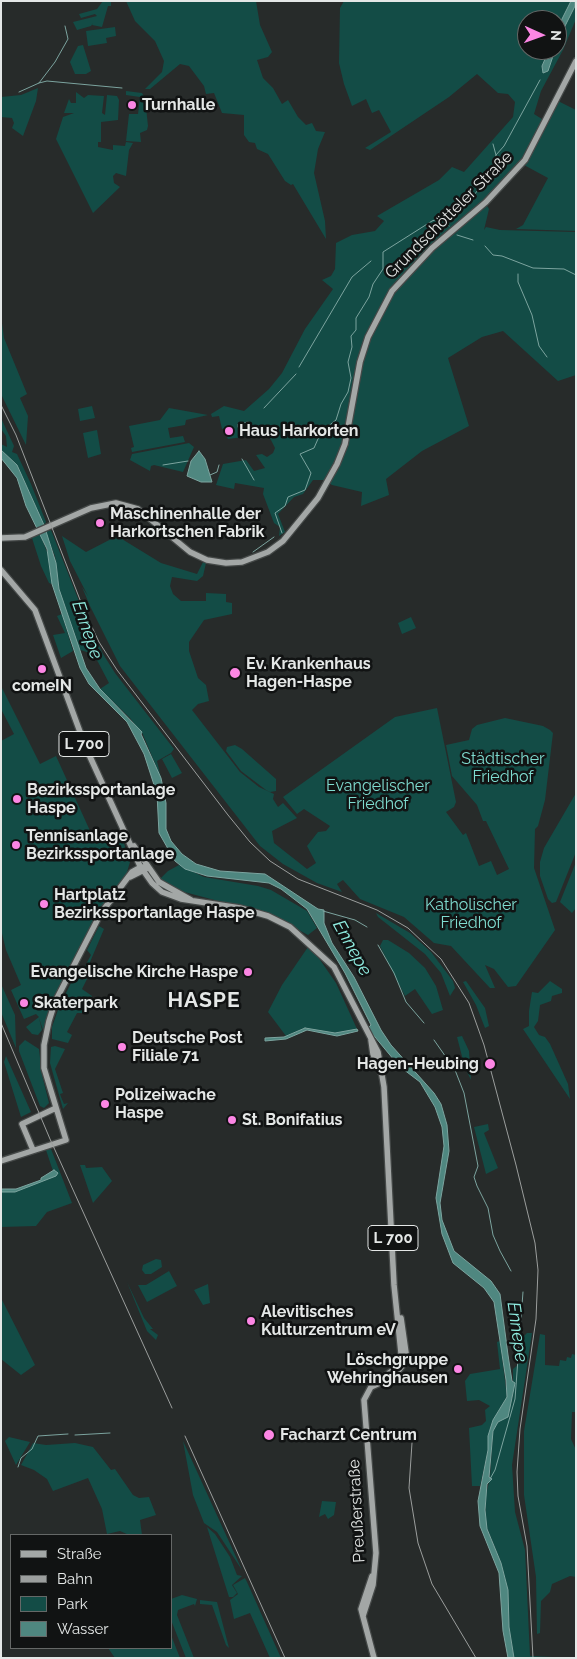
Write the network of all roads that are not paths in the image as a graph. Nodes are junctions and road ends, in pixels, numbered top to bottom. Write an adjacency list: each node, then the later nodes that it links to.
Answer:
1 (576, 61): 2 (main road, Grundschötteler Straße)
2 (2, 539)
3 (1, 570): 4 (main road, L 700)
4 (131, 843): 5 (main road, L 700); 6 (main road, L 700)
5 (134, 853): 6 (main road, L 700); 7 (main road, L 700)
6 (144, 868): 7 (main road); 11 (main road, L 700)
7 (131, 875): 8 (main road)
8 (56, 1108): 9 (main road); 9 (main road)
9 (33, 1150): 10 (main road)
10 (1, 1161)
11 (395, 1279): 12 (main road, L 700); 12 (main road, L 700)
12 (370, 1388): 13 (main road, Preußerstraße)
13 (374, 1658)

